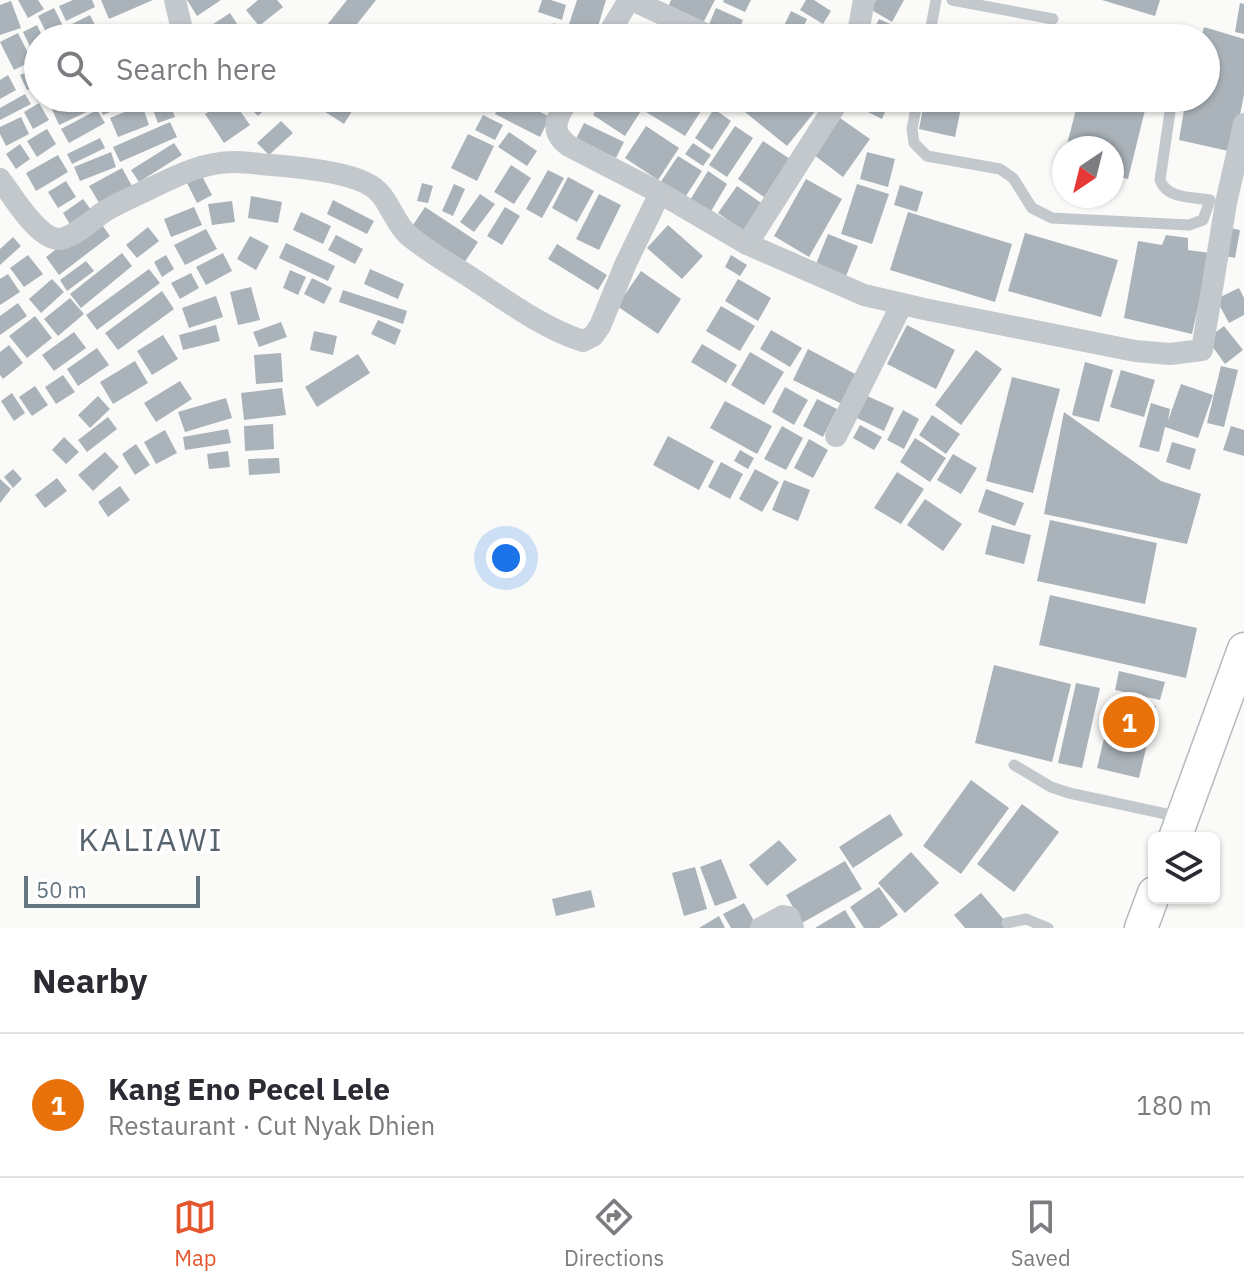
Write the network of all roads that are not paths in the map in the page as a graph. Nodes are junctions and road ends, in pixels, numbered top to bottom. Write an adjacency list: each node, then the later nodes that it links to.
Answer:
1 (175, 0): 7 (street)
2 (631, 0): 8 (street); 9 (street)
3 (864, 0): 10 (street)
4 (936, 0): 11 (lane)
5 (952, 0): 6 (lane)
6 (1053, 19)
7 (181, 24)
8 (615, 24)
9 (683, 24)
10 (860, 24)
11 (932, 24)
12 (561, 112): 18 (street)
13 (824, 112): 20 (street)
14 (915, 112): 19 (lane)
15 (1170, 112): 19 (lane)
16 (1244, 124): 19 (street)
17 (0, 179): 18 (street)
18 (660, 193): 20 (street)
19 (1227, 203): 21 (street)
20 (747, 244): 21 (street)
21 (902, 304): 22 (street)
22 (836, 436)
23 (1244, 649): 25 (main road)
24 (1014, 765): 25 (lane)
25 (1179, 828)
26 (1150, 904): 31 (main road)
27 (1007, 923): 30 (lane)
28 (761, 928): 29 (street)
29 (793, 928)
30 (1048, 928)
31 (1141, 928)

